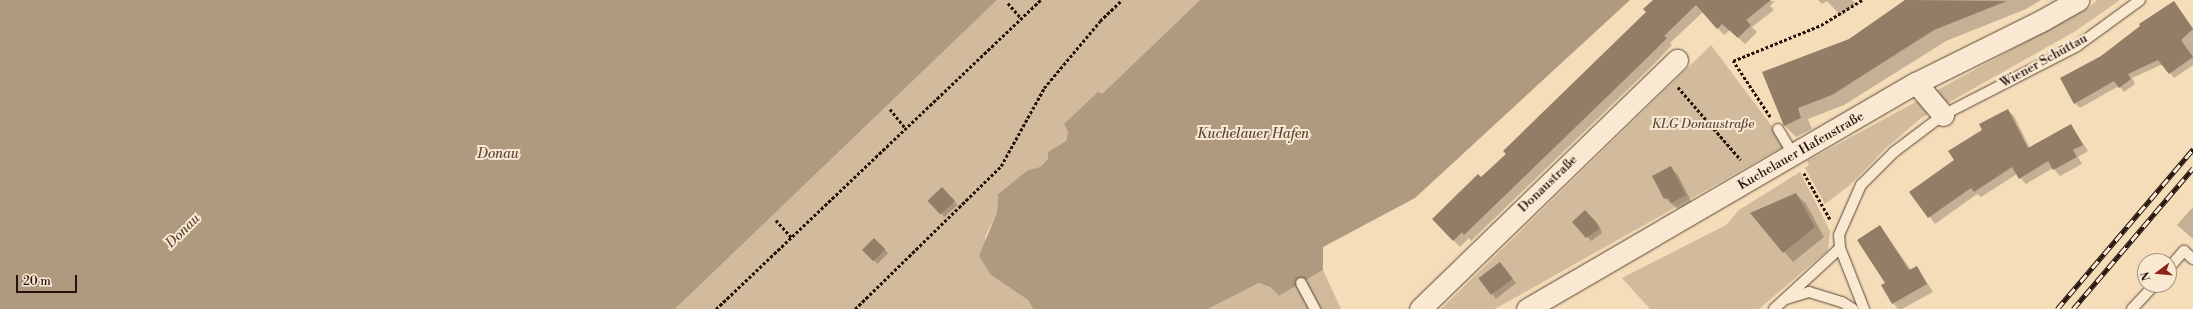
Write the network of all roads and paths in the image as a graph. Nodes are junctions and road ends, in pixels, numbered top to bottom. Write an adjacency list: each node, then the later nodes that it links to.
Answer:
1 (1040, 0): 7 (path)
2 (1122, 0): 27 (path)
3 (1862, 0): 14 (path)
4 (2078, 0): 9 (street, Kuchelauer Hafenstraße)
5 (2140, 0): 12 (lane, Wiener Schüttau)
6 (1008, 3): 7 (path)
7 (1021, 18): 13 (path)
8 (1677, 60): 29 (street, Donaustraße)
9 (1916, 83): 12 (street); 15 (street, Kuchelauer Hafenstraße)
10 (1682, 92): 16 (path)
11 (890, 109): 13 (path)
12 (1943, 115): 18 (lane, Wiener Schüttau)
13 (906, 129): 19 (path)
14 (1778, 129): 15 (lane)
15 (1794, 156): 18 (path); 30 (street, Kuchelauer Hafenstraße)
16 (1744, 163)
17 (776, 220): 19 (path)
18 (1839, 235): 20 (lane, Wiener Schüttau)
19 (792, 238): 26 (path)
20 (1840, 248): 25 (lane); 33 (lane, Wiener Schüttau)
21 (2177, 259): 22 (lane)
22 (2193, 259)
23 (1301, 283): 28 (lane)
24 (2147, 293): 34 (lane)
25 (1782, 301): 31 (lane); 32 (lane)
26 (716, 309)
27 (855, 309)
28 (1315, 309)
29 (1420, 309)
30 (1527, 309)
31 (1774, 309)
32 (1853, 309)
33 (1864, 309)
34 (2132, 309)

